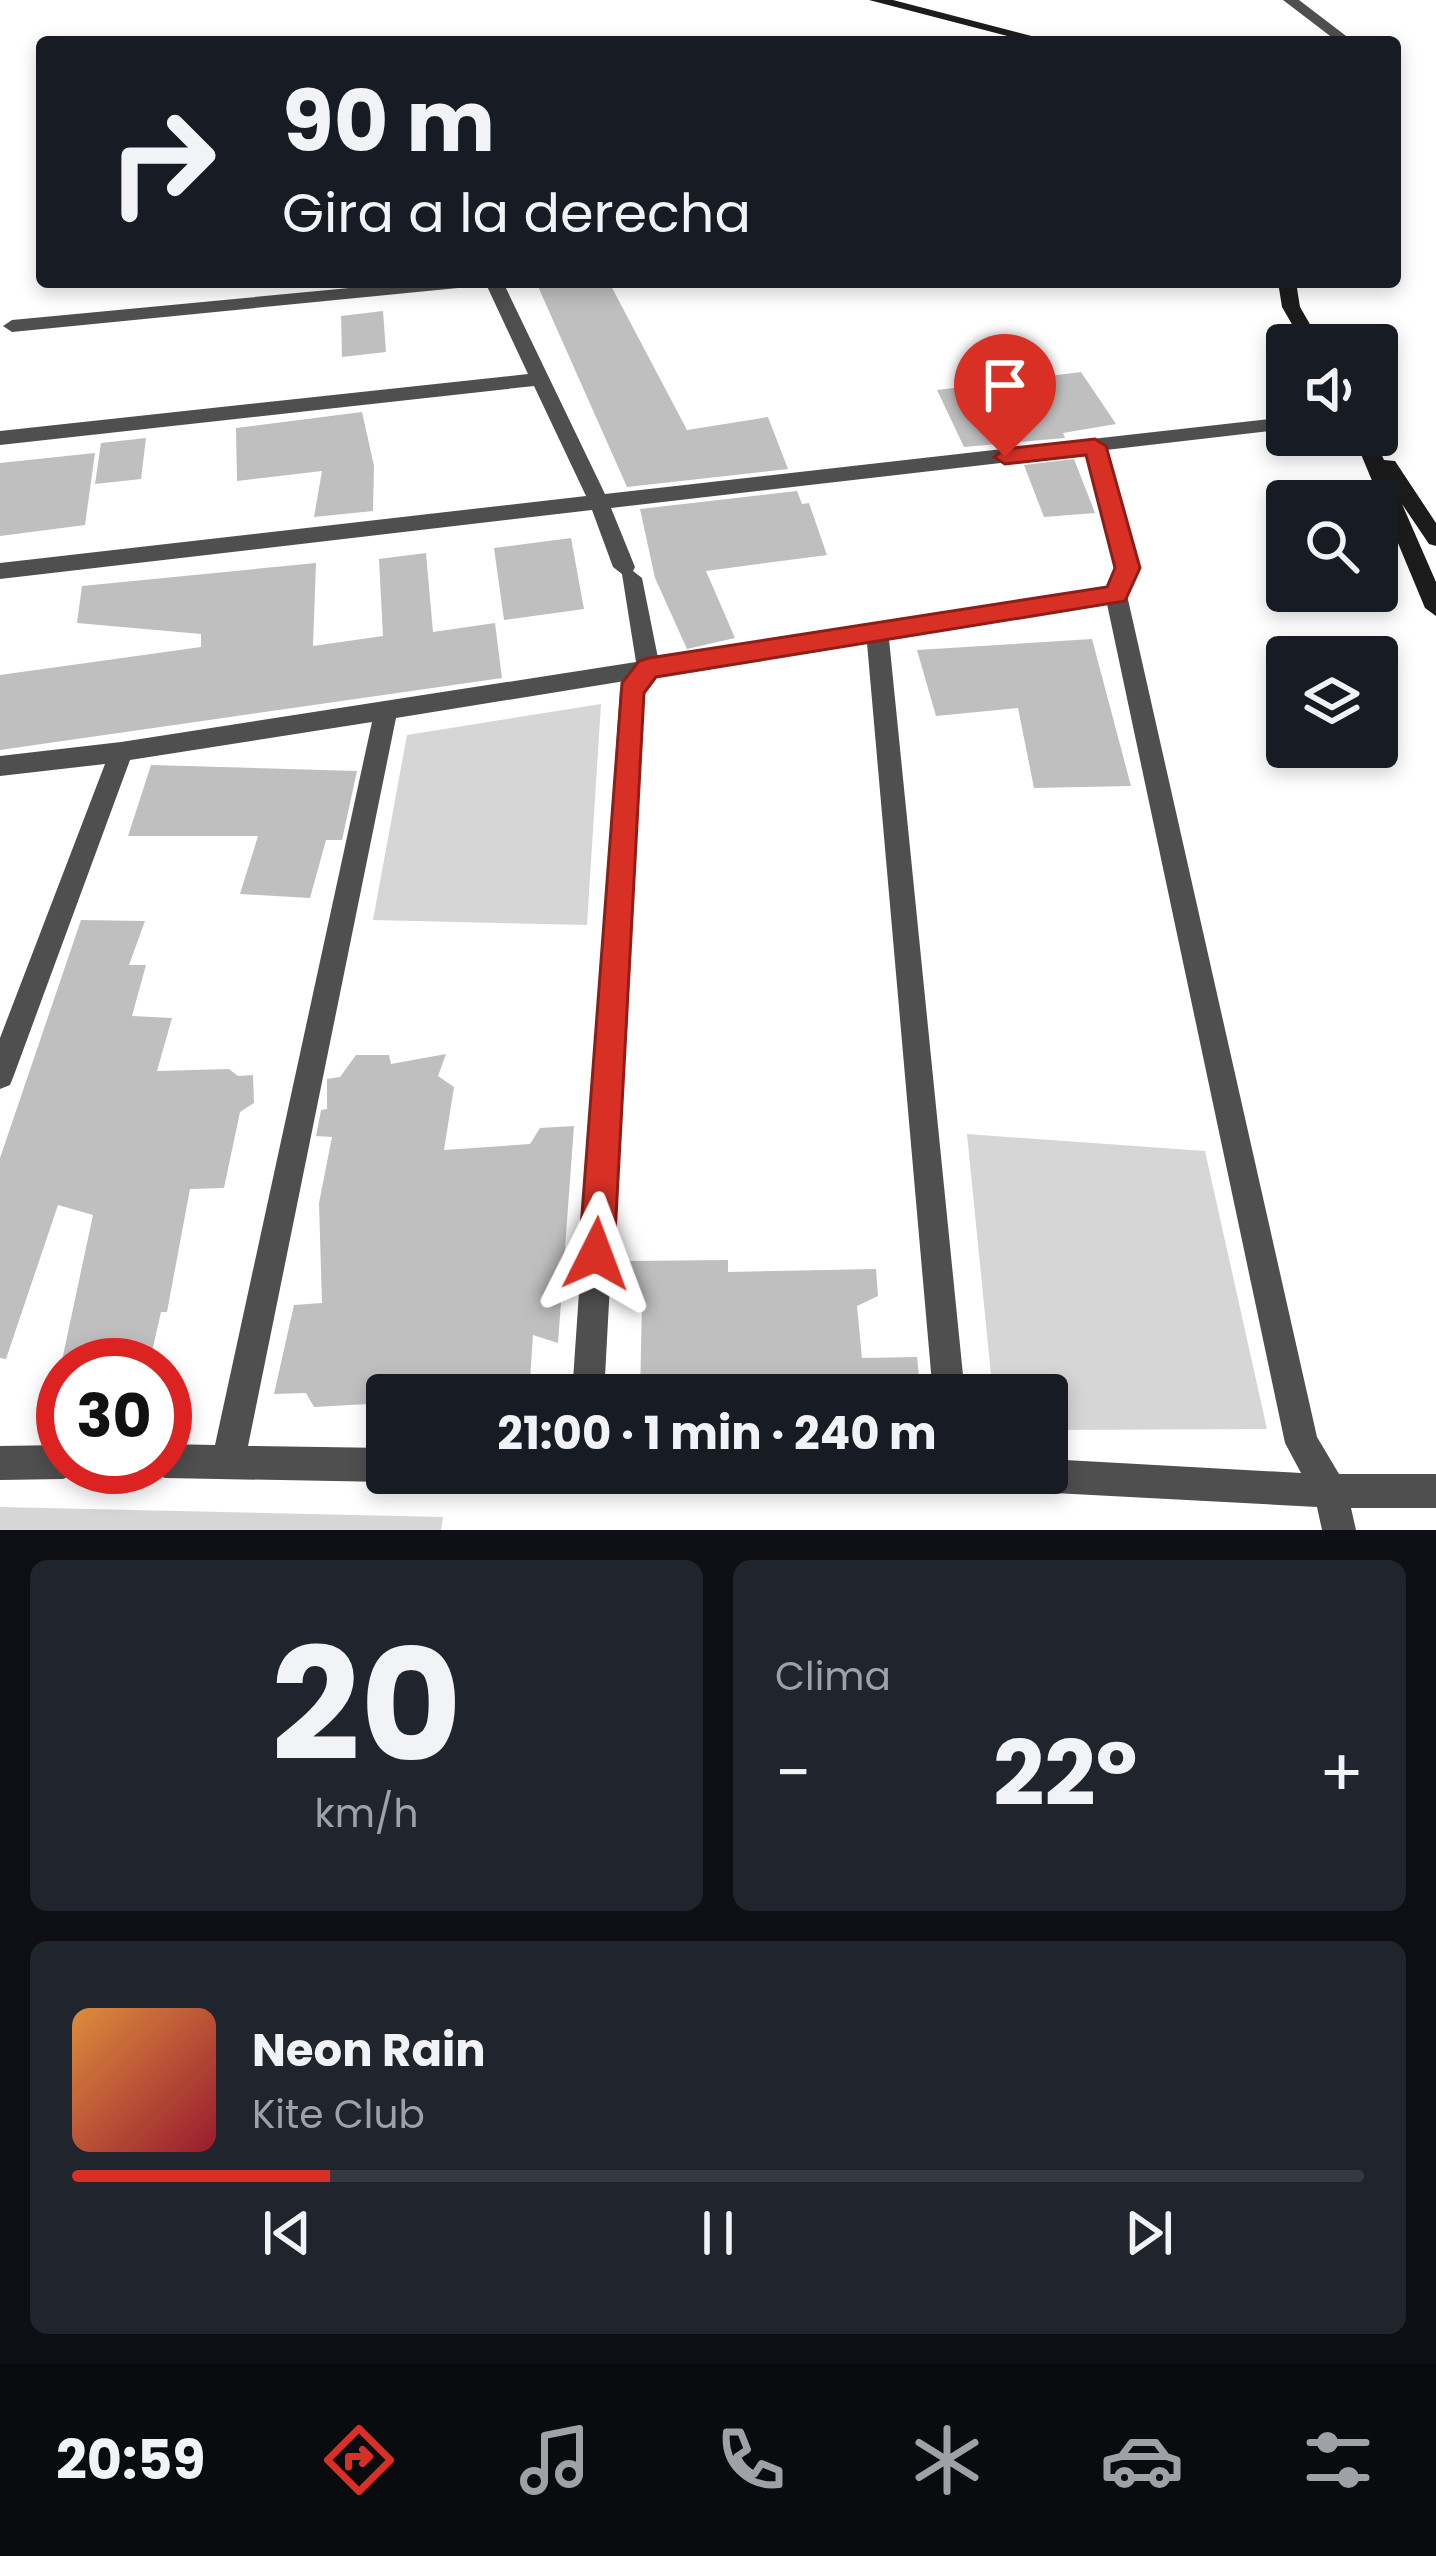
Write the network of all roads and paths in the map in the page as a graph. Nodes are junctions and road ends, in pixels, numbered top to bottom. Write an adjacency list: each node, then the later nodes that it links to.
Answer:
1 (876, 0): 3 (main road)
2 (1290, 0): 4 (street)
3 (1023, 36)
4 (1339, 36)
5 (406, 288): 9 (street)
6 (497, 288): 10 (street)
7 (1288, 288): 8 (main road)
8 (1301, 324)
9 (12, 326)
10 (539, 379): 12 (street); 16 (street)
11 (1266, 426): 13 (street)
12 (0, 438)
13 (1095, 446): 16 (street); 19 (street)
14 (1374, 456): 20 (main road)
15 (1380, 456): 17 (main road)
16 (599, 503): 18 (street); 22 (street)
17 (1436, 539)
18 (0, 571)
19 (1116, 595): 21 (street); 35 (street)
20 (1436, 608)
21 (877, 633): 22 (street); 28 (street)
22 (649, 668): 23 (street); 27 (street)
23 (386, 711): 24 (street); 29 (street)
24 (121, 752): 25 (street); 26 (street)
25 (0, 766)
26 (0, 1075)
27 (589, 1374)
28 (947, 1374)
29 (228, 1460): 30 (street); 33 (street)
30 (192, 1461)
31 (36, 1462): 32 (street)
32 (0, 1463)
33 (366, 1464)
34 (1068, 1477): 35 (street)
35 (1330, 1491): 36 (street); 37 (street)
36 (1436, 1491)
37 (1339, 1530)

